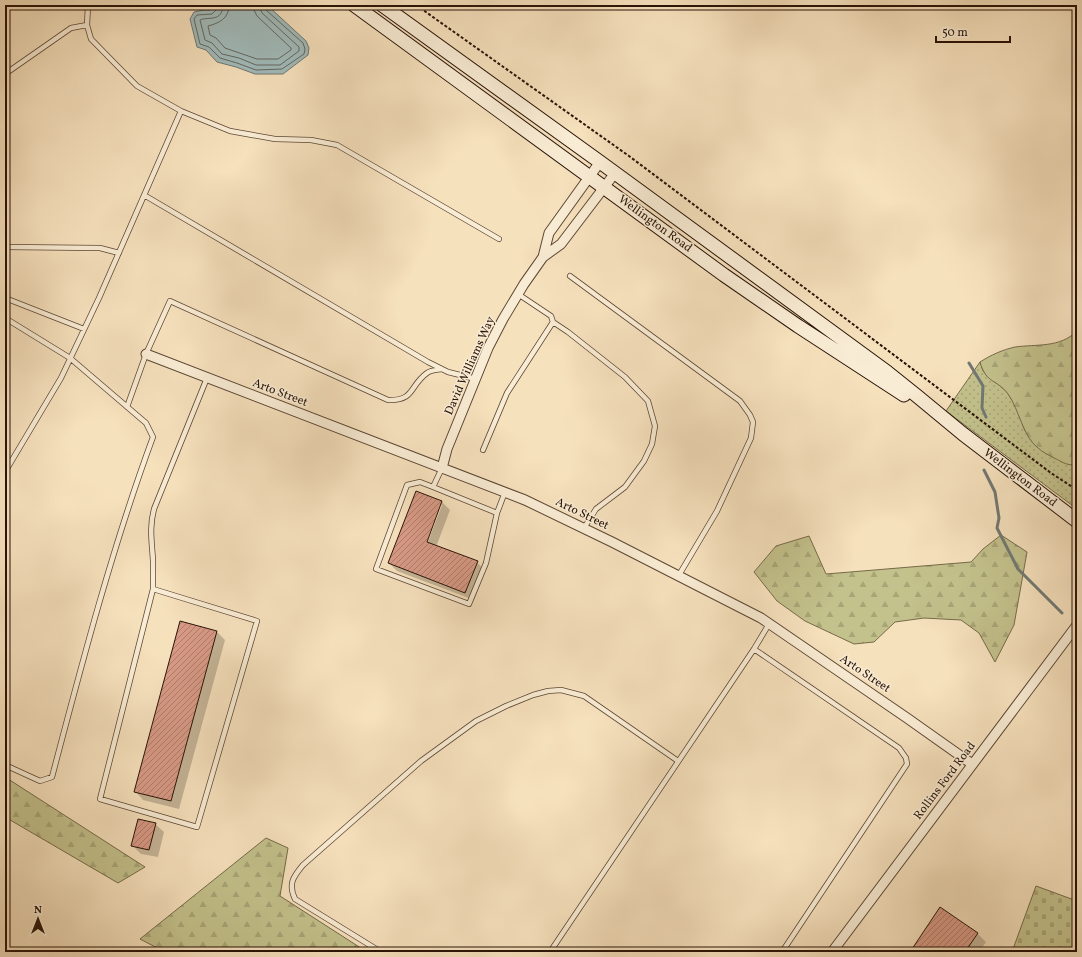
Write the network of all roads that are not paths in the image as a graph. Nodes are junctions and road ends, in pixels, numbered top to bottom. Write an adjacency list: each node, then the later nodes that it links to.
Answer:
1 (88, 5): 4 (lane)
2 (354, 5): 9 (main road, Wellington Road)
3 (382, 5): 7 (main road, Wellington Road)
4 (87, 25): 5 (lane); 6 (lane)
5 (5, 74)
6 (181, 111): 11 (lane); 12 (lane)
7 (600, 162): 8 (main road, Wellington Road); 9 (street, David Williams Way)
8 (615, 173): 10 (street, David Williams Way); 28 (main road, Wellington Road)
9 (590, 176): 10 (main road, Wellington Road); 15 (street, David Williams Way)
10 (604, 187): 15 (street, David Williams Way); 28 (main road, Wellington Road)
11 (144, 195): 14 (lane); 24 (lane)
12 (499, 239)
13 (5, 247): 14 (lane)
14 (119, 252): 21 (lane)
15 (543, 257): 17 (street, David Williams Way)
16 (570, 276): 37 (lane)
17 (518, 294): 20 (lane); 26 (street, David Williams Way)
18 (5, 298): 21 (lane)
19 (5, 318): 23 (lane)
20 (553, 322): 29 (lane); 36 (lane)
21 (84, 329): 23 (lane)
22 (146, 354): 24 (lane); 25 (street, Arto Street); 27 (lane)
23 (70, 358): 27 (lane); 31 (lane)
24 (442, 369): 26 (lane)
25 (207, 378): 30 (street, Arto Street); 38 (lane)
26 (476, 379): 30 (street, David Williams Way)
27 (127, 407): 44 (lane)
28 (963, 434): 35 (main road, Wellington Road)
29 (483, 450)
30 (442, 468): 32 (lane); 33 (street, Arto Street)
31 (5, 472)
32 (434, 487): 34 (lane); 34 (lane)
33 (505, 492): 34 (lane); 36 (street, Arto Street)
34 (497, 513)
35 (1077, 521)
36 (584, 528): 37 (street, Arto Street)
37 (679, 575): 39 (street, Arto Street)
38 (153, 589): 38 (lane)
39 (769, 624): 41 (lane); 43 (street, Arto Street)
40 (1077, 625): 43 (street, Rollins Ford Road)
41 (754, 648): 42 (lane); 47 (lane)
42 (678, 761): 45 (lane); 46 (lane)
43 (972, 764): 48 (street, Rollins Ford Road)
44 (5, 765)
45 (381, 952)
46 (550, 952)
47 (782, 952)
48 (832, 952)

